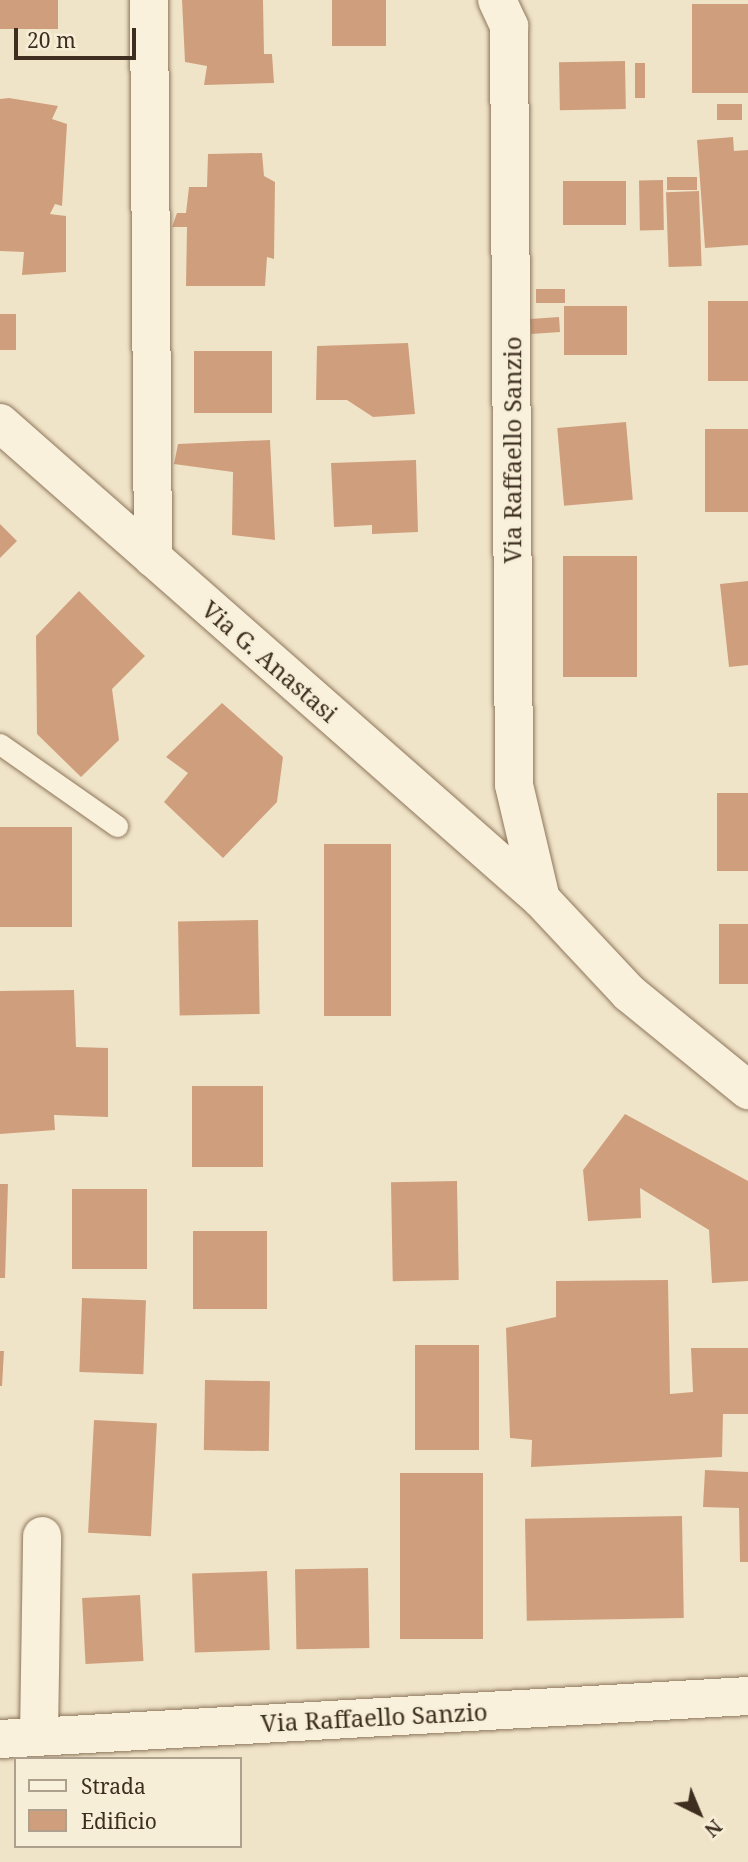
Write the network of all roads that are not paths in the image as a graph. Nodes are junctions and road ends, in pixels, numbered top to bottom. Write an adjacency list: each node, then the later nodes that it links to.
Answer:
1 (149, 0): 4 (street)
2 (497, 0): 7 (street, Via Raffaello Sanzio)
3 (0, 423): 4 (street, Via G. Anastasi)
4 (153, 558): 7 (street, Via G. Anastasi)
5 (0, 744): 6 (lane)
6 (117, 826)
7 (541, 899): 8 (street, Via G. Anastasi)
8 (748, 1090)
9 (42, 1536): 11 (street)
10 (748, 1696): 11 (street, Via Raffaello Sanzio)
11 (39, 1736): 12 (street, Via Raffaello Sanzio)
12 (0, 1739)

